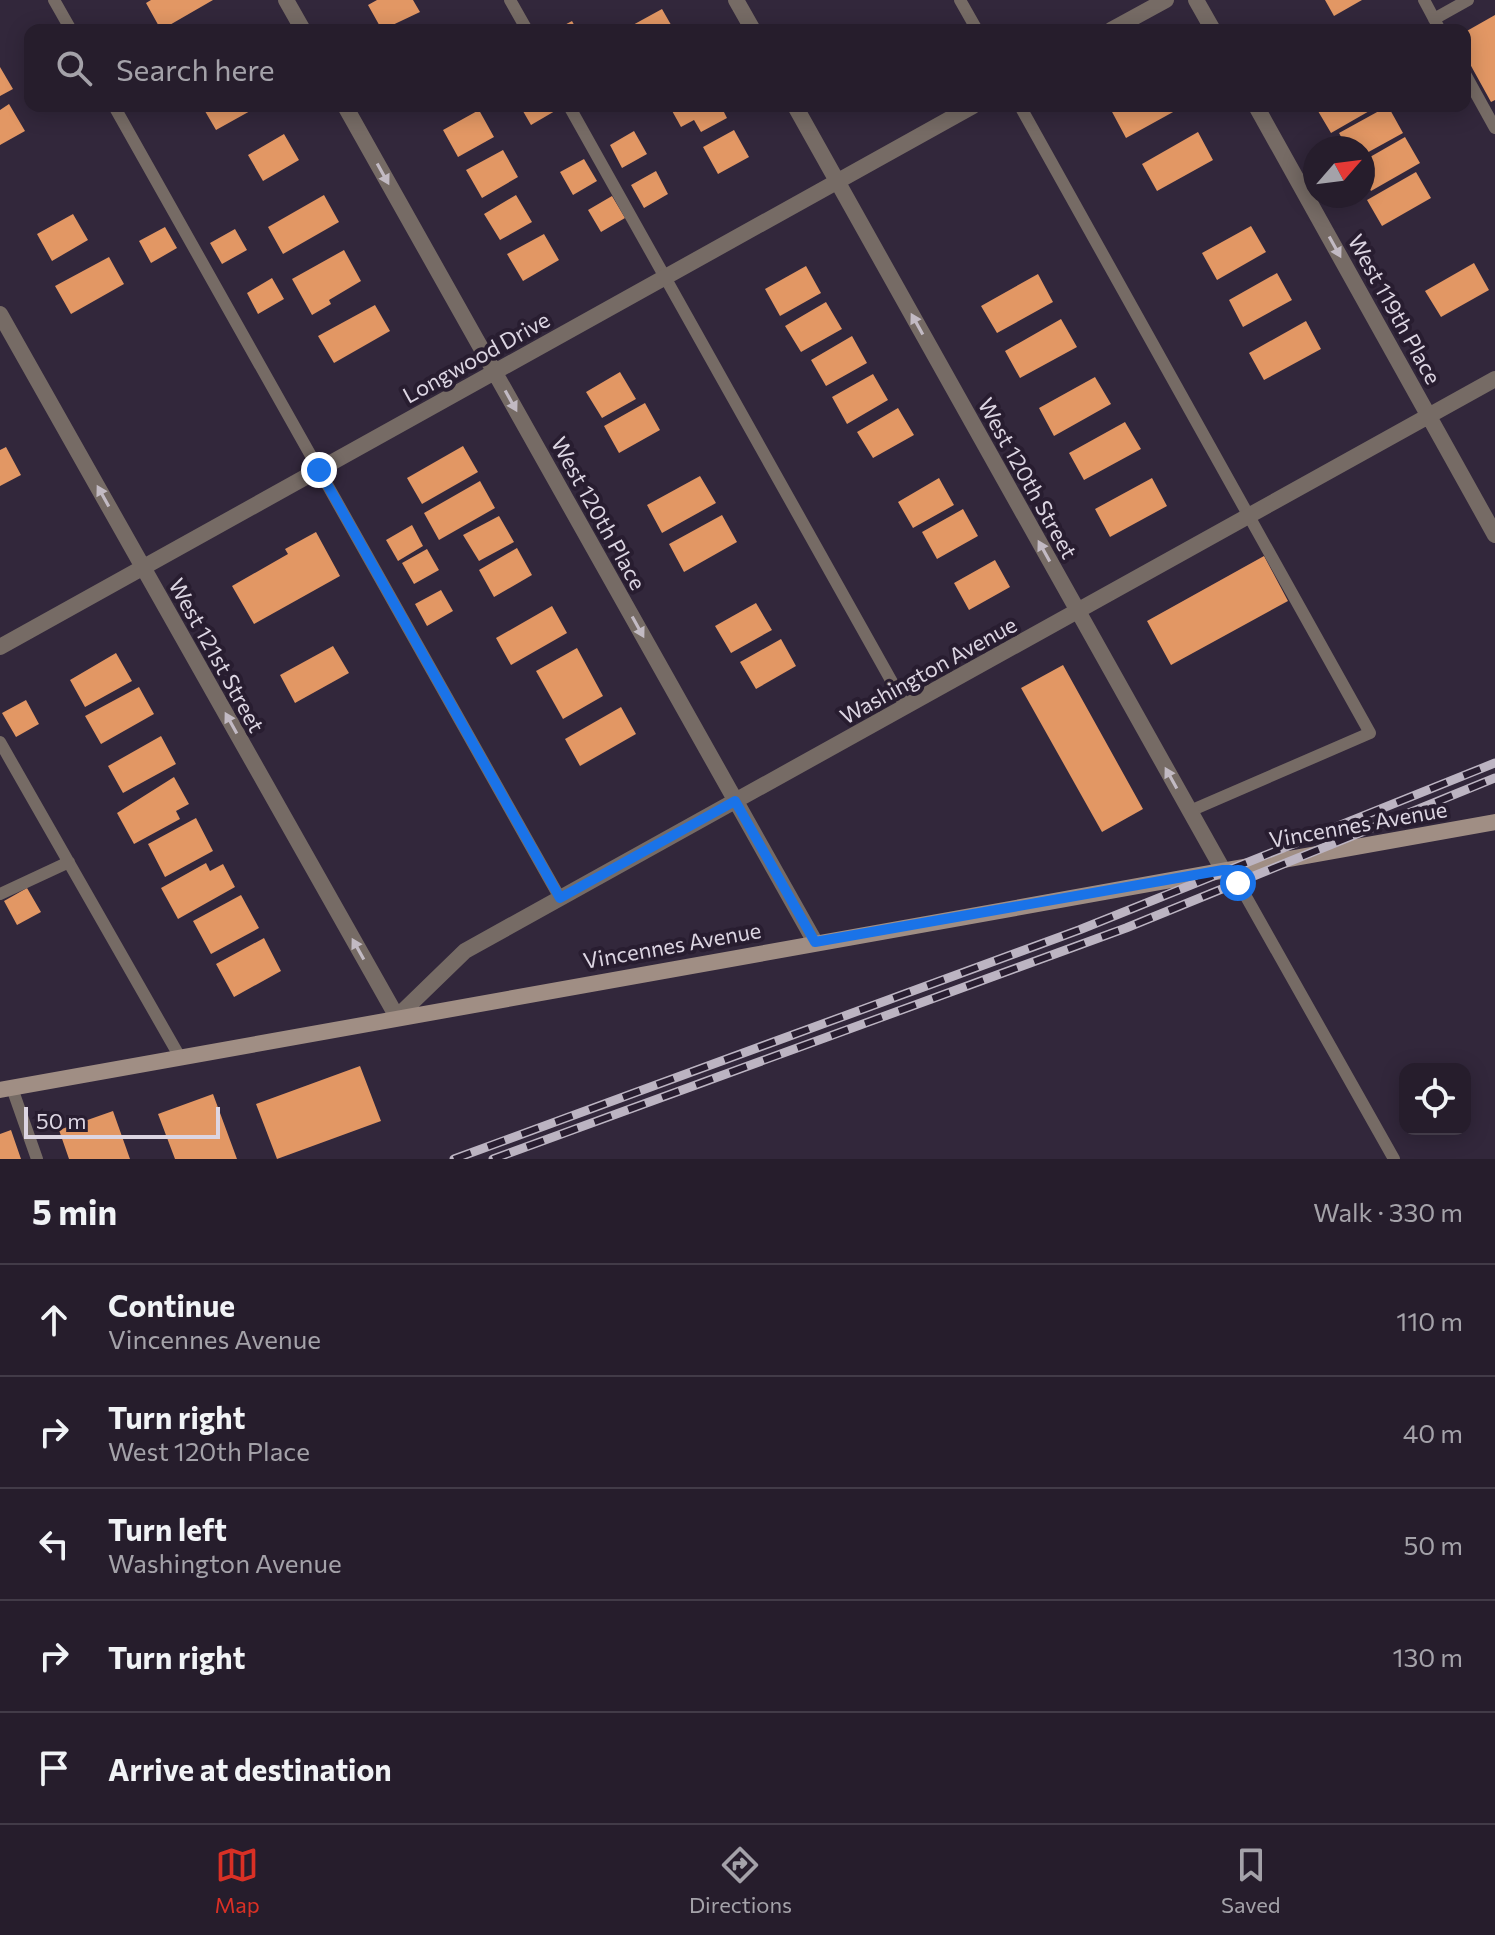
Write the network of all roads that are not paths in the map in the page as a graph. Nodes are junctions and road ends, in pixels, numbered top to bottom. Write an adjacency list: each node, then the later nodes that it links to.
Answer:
1 (54, 0): 10 (lane)
2 (286, 0): 11 (street)
3 (510, 0): 12 (lane)
4 (736, 0): 13 (street)
5 (960, 0): 14 (lane)
6 (1166, 0): 15 (street)
7 (1196, 0): 16 (street)
8 (1424, 0): 17 (lane)
9 (1468, 0): 18 (lane)
10 (68, 24)
11 (300, 24)
12 (524, 24)
13 (750, 24)
14 (974, 24)
15 (1122, 24)
16 (1210, 24)
17 (1436, 24)
18 (1438, 24)
19 (1471, 85): 27 (lane)
20 (117, 112): 34 (lane)
21 (348, 112): 31 (street, West 120th Place, one-way to 31)
22 (572, 112): 29 (lane)
23 (798, 112): 28 (street, West 120th Street)
24 (962, 112): 28 (street, Longwood Drive)
25 (1023, 112): 35 (lane)
26 (1259, 112): 33 (street, West 119th Place, one-way to 33)
27 (1495, 128)
28 (837, 181): 29 (street, Longwood Drive); 38 (street, West 120th Street, one-way to 28)
29 (665, 277): 31 (street, Longwood Drive); 40 (lane)
30 (0, 314): 37 (street, West 121st Street, one-way to 30)
31 (495, 372): 34 (street, Longwood Drive); 42 (street, West 120th Place, one-way to 42)
32 (1495, 379): 33 (street, Washington Avenue)
33 (1430, 415): 35 (street, Washington Avenue); 36 (street, West 119th Place)
34 (319, 470): 37 (street, Longwood Drive); 48 (lane)
35 (1249, 516): 38 (street, Washington Avenue); 43 (lane)
36 (1495, 535)
37 (143, 568): 39 (street, Longwood Drive); 50 (street, West 121st Street, one-way to 37)
38 (1078, 612): 40 (street, Washington Avenue); 43 (street, West 120th Street, one-way to 38)
39 (0, 647)
40 (906, 707): 42 (street, Washington Avenue)
41 (0, 742): 45 (lane)
42 (735, 801): 48 (street, Washington Avenue); 49 (street, West 120th Place)
43 (1190, 811): 46 (street, West 120th Street)
44 (1495, 822): 46 (main road, Vincennes Avenue)
45 (69, 862): 47 (lane); 51 (lane)
46 (1227, 870): 49 (main road, Vincennes Avenue); 54 (lane, West 120th Street)
47 (0, 894)
48 (560, 898): 50 (street, Washington Avenue)
49 (815, 942): 50 (main road, Vincennes Avenue)
50 (397, 1017): 51 (main road, Vincennes Avenue)
51 (181, 1059): 52 (main road, Vincennes Avenue)
52 (6, 1089): 53 (lane)
53 (37, 1159)
54 (1394, 1159)

